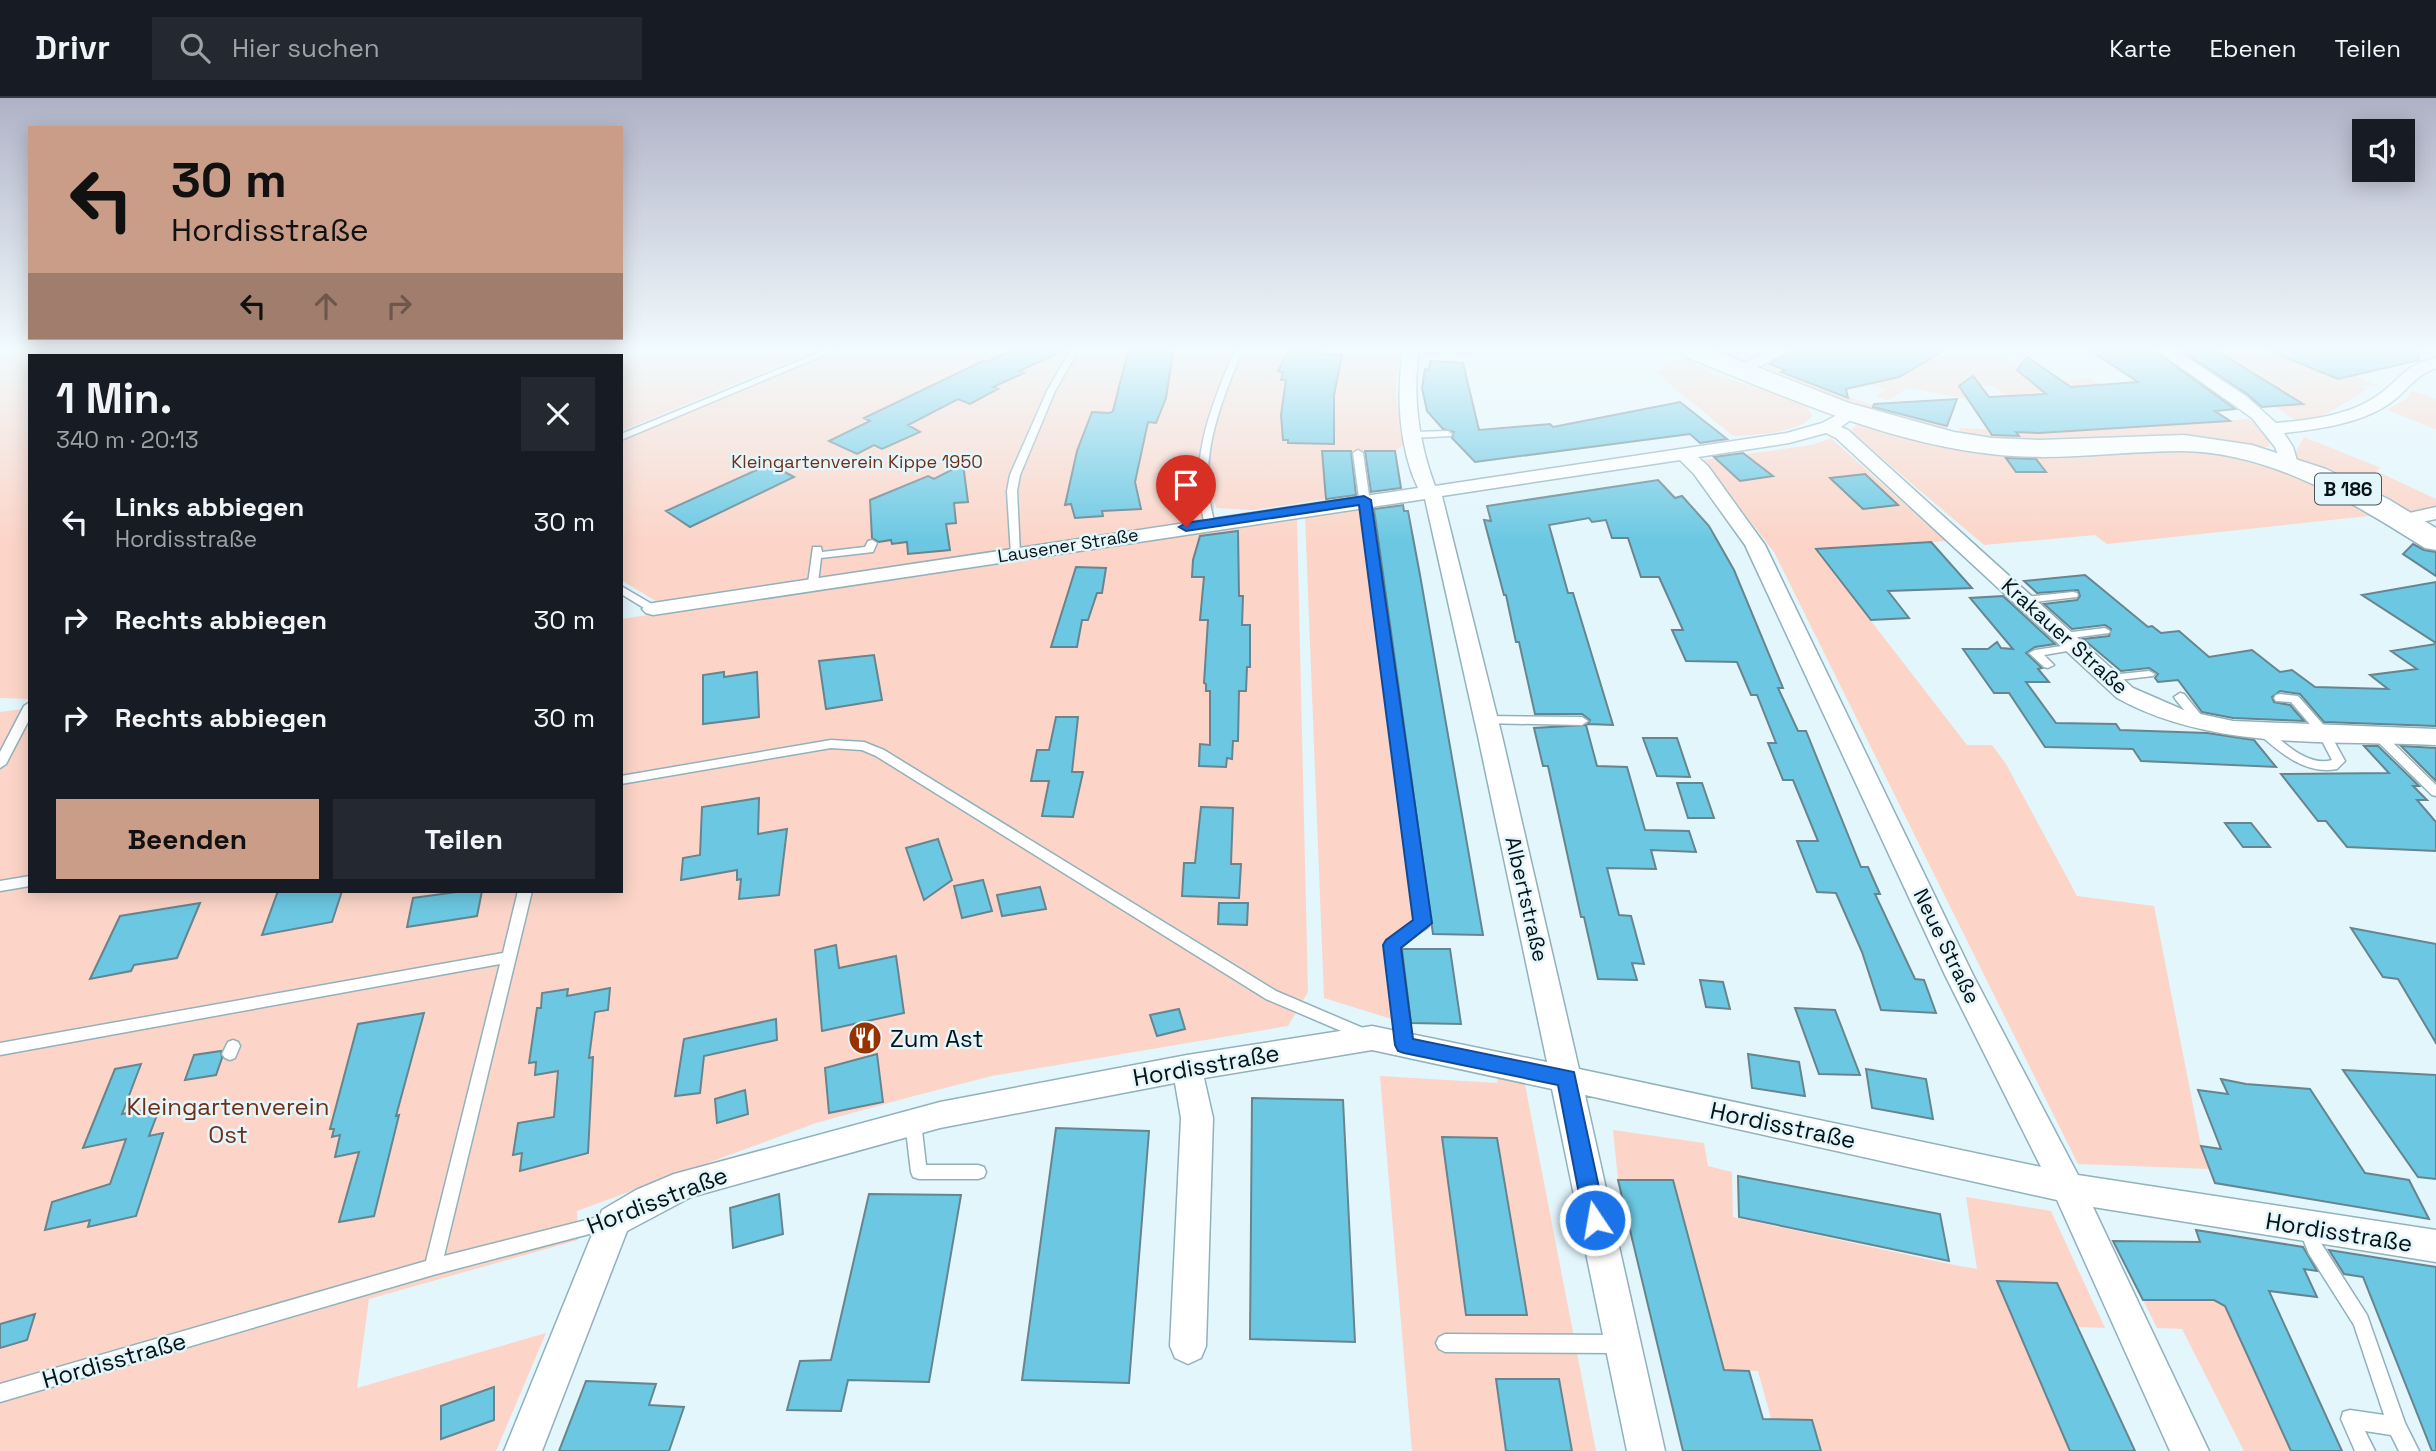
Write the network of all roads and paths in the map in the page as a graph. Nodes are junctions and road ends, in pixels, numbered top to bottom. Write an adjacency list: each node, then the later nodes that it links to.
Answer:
1 (677, 414): 13 (lane)
2 (1041, 414): 24 (lane)
3 (1217, 414): 21 (lane)
4 (1411, 414): 12 (street, Albertstraße)
5 (1849, 414): 9 (street, Lausener Straße)
6 (1859, 414): 16 (main road, B 186)
7 (2258, 414): 10 (street)
8 (2349, 414): 10 (street)
9 (1828, 427): 15 (street, Lausener Straße); 27 (street, Krakauer Straße)
10 (2271, 429): 16 (street)
11 (1448, 433): 12 (lane)
12 (1413, 435): 17 (street, Albertstraße)
13 (623, 436)
14 (1358, 453): 18 (lane)
15 (1684, 453): 17 (street, Lausener Straße); 59 (street, Neue Straße)
16 (2289, 464): 20 (main road, B 186)
17 (1427, 491): 18 (street, Lausener Straße); 38 (street, Albertstraße)
18 (1364, 500): 21 (street, Lausener Straße); 53 (lane)
19 (2436, 513): 20 (street)
20 (2403, 520): 22 (main road, B 186)
21 (1210, 524): 24 (street, Lausener Straße)
22 (2436, 541)
23 (872, 542): 25 (lane)
24 (1016, 553): 25 (street, Lausener Straße)
25 (813, 583): 29 (street, Lausener Straße)
26 (623, 590): 29 (lane)
27 (2019, 594): 28 (lane); 31 (street, Krakauer Straße)
28 (2073, 595)
29 (653, 608)
30 (2105, 631): 31 (lane)
31 (2069, 641): 32 (lane); 34 (street, Krakauer Straße)
32 (2048, 665)
33 (2149, 674): 34 (lane)
34 (2110, 678): 40 (street, Krakauer Straße)
35 (2180, 697): 40 (lane)
36 (2280, 698): 42 (lane)
37 (28, 710): 45 (lane)
38 (1485, 720): 39 (lane); 56 (street, Albertstraße)
39 (1582, 721)
40 (2202, 724): 41 (street, Krakauer Straße)
41 (2263, 731): 42 (street, Krakauer Straße); 42 (lane)
42 (2325, 733): 43 (street, Krakauer Straße)
43 (2378, 734): 44 (street, Krakauer Straße); 47 (lane)
44 (2436, 737)
45 (0, 764)
46 (623, 780): 52 (lane)
47 (2436, 792)
48 (28, 881): 49 (lane)
49 (0, 886)
50 (525, 893): 51 (lane)
51 (510, 957): 54 (lane); 63 (lane)
52 (1372, 1038): 53 (street, Hordisstraße); 55 (street, Hordisstraße)
53 (1404, 1045): 56 (street, Hordisstraße)
54 (0, 1049)
55 (1187, 1068): 57 (street, Hordisstraße); 66 (street)
56 (1567, 1078): 59 (street, Hordisstraße); 65 (street, Albertstraße)
57 (913, 1122): 58 (lane); 60 (street, Hordisstraße)
58 (978, 1172)
59 (2068, 1188): 61 (street, Hordisstraße); 71 (street, Neue Straße)
60 (614, 1221): 63 (lane, Hordisstraße); 69 (street)
61 (2306, 1227): 62 (street, Hordisstraße); 68 (lane)
62 (2436, 1246)
63 (433, 1267): 67 (lane, Hordisstraße)
64 (1446, 1343): 65 (lane)
65 (1623, 1344): 70 (street, Albertstraße)
66 (1188, 1346)
67 (0, 1393)
68 (2397, 1426): 72 (lane); 73 (lane)
69 (523, 1451)
70 (1646, 1451)
71 (2190, 1451)
72 (2365, 1451)
73 (2409, 1451)

